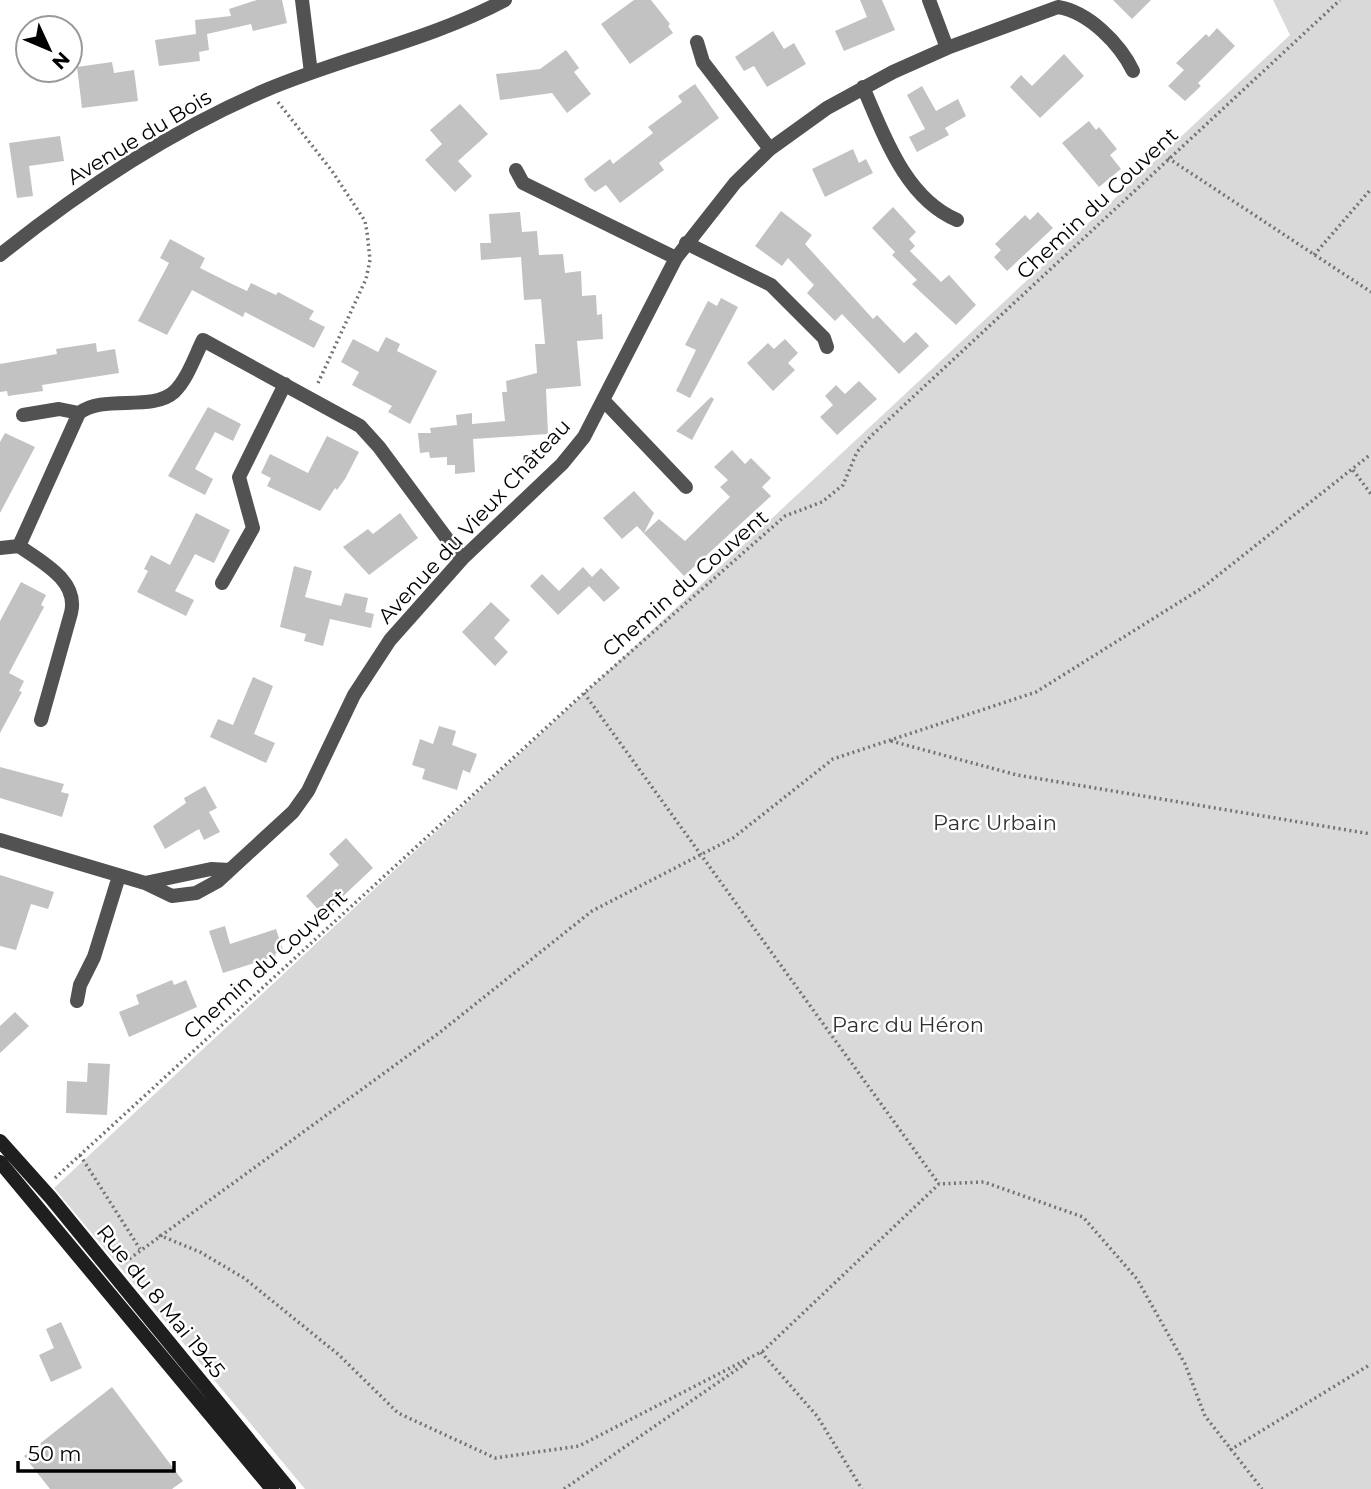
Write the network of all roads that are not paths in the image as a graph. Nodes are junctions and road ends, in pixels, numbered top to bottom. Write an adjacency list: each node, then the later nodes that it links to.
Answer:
1 (302, 0): 7 (street)
2 (505, 0): 7 (street, Avenue du Bois)
3 (929, 0): 5 (street)
4 (697, 42): 9 (street)
5 (947, 48): 6 (street, Avenue du Vieux Château); 8 (street, Avenue du Vieux Château)
6 (1133, 71)
7 (311, 73): 13 (street, Avenue du Bois)
8 (863, 87): 9 (street, Avenue du Vieux Château); 11 (street)
9 (770, 149): 12 (street, Avenue du Vieux Château)
10 (516, 170): 14 (street)
11 (957, 220)
12 (687, 243): 14 (street, Avenue du Vieux Château); 15 (street)
13 (0, 255)
14 (676, 258): 17 (street, Avenue du Vieux Château)
15 (827, 346)
16 (285, 384): 18 (street); 23 (street); 24 (street)
17 (605, 402): 20 (street); 23 (street, Avenue du Vieux Château)
18 (79, 413): 19 (street); 21 (street)
19 (23, 415)
20 (686, 487)
21 (19, 545): 22 (street); 25 (street)
22 (0, 548)
23 (462, 559): 27 (street, Avenue du Vieux Château)
24 (222, 583)
25 (41, 720)
26 (0, 840): 27 (street, Avenue du Vieux Château)
27 (119, 877): 28 (street)
28 (77, 1001)
29 (0, 1140): 32 (main road, Rue du 8 Mai 1945)
30 (0, 1162): 31 (main road, Rue du 8 Mai 1945)
31 (272, 1489)
32 (289, 1489)

